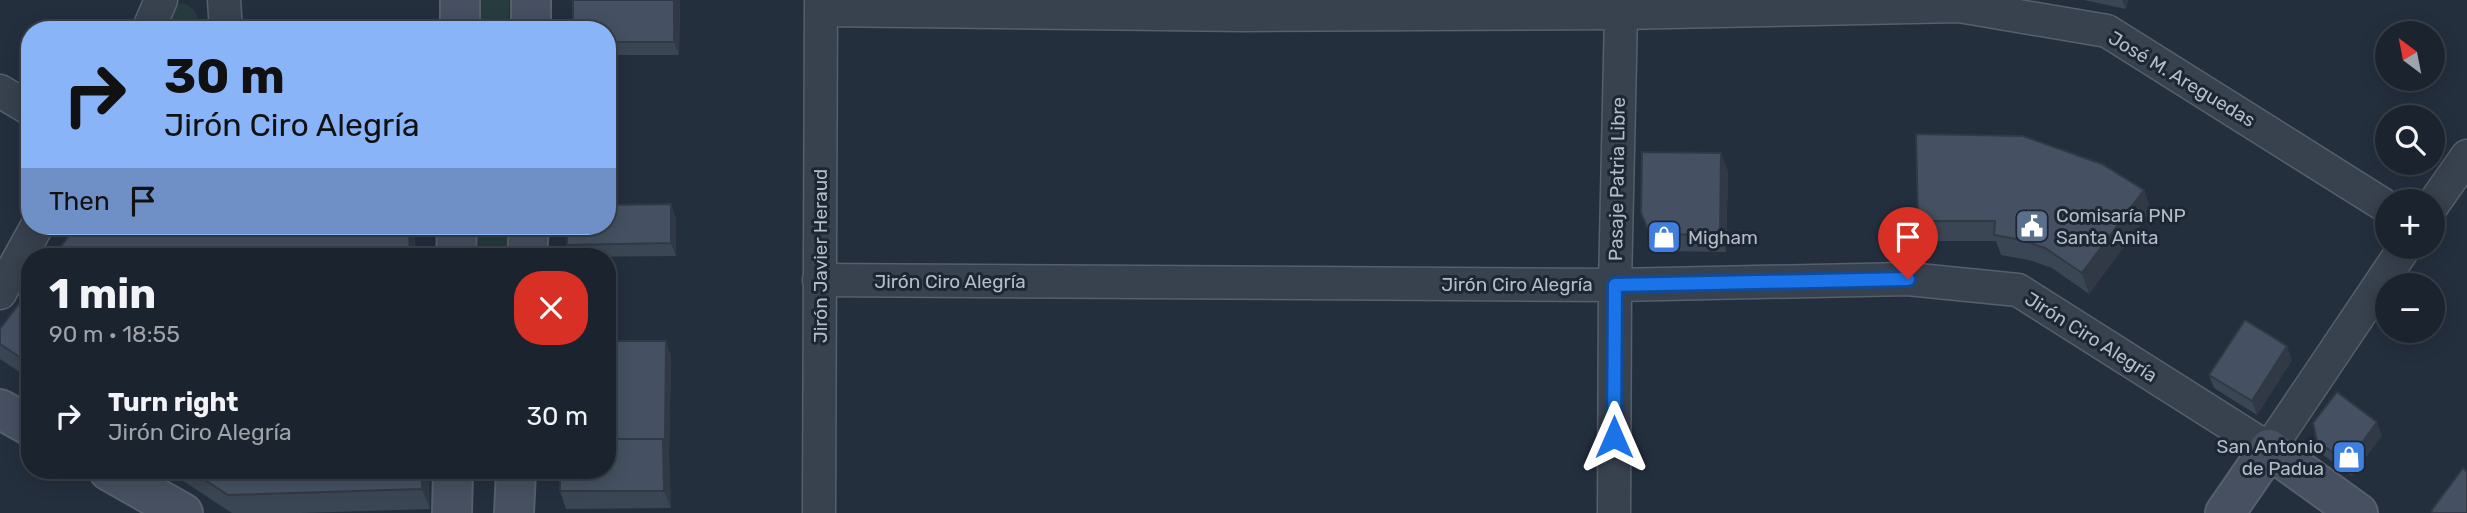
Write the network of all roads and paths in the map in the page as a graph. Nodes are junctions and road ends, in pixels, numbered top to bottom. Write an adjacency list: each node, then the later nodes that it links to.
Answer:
1 (161, 0): 9 (street)
2 (224, 0): 10 (street)
3 (460, 0): 11 (street)
4 (531, 0): 12 (street)
5 (1959, 3): 8 (street, José M. Areguedas); 17 (street, José M. Areguedas)
6 (821, 5): 7 (street, José M. Areguedas); 20 (street, Jirón Javier Heraud)
7 (1244, 7): 8 (street, José M. Areguedas)
8 (1621, 13): 21 (street, Pasaje Patria Libre)
9 (152, 21)
10 (225, 21)
11 (460, 21)
12 (531, 21)
13 (0, 91): 14 (street)
14 (21, 104)
15 (2467, 156): 16 (street)
16 (2444, 189)
17 (2375, 199)
18 (21, 255): 22 (street)
19 (2396, 259): 25 (street)
20 (819, 280): 21 (street, Jirón Ciro Alegría); 32 (street, Jirón Javier Heraud)
21 (1615, 285): 25 (street, Jirón Ciro Alegría); 33 (street, Pasaje Patria Libre)
22 (0, 293)
23 (0, 409): 24 (street)
24 (21, 421)
25 (2269, 449): 34 (street); 35 (street, Jirón Ciro Alegría)
26 (123, 479): 29 (street)
27 (453, 479): 30 (street)
28 (516, 479): 31 (street)
29 (183, 513)
30 (452, 513)
31 (514, 513)
32 (819, 513)
33 (1614, 513)
34 (2225, 513)
35 (2358, 513)

